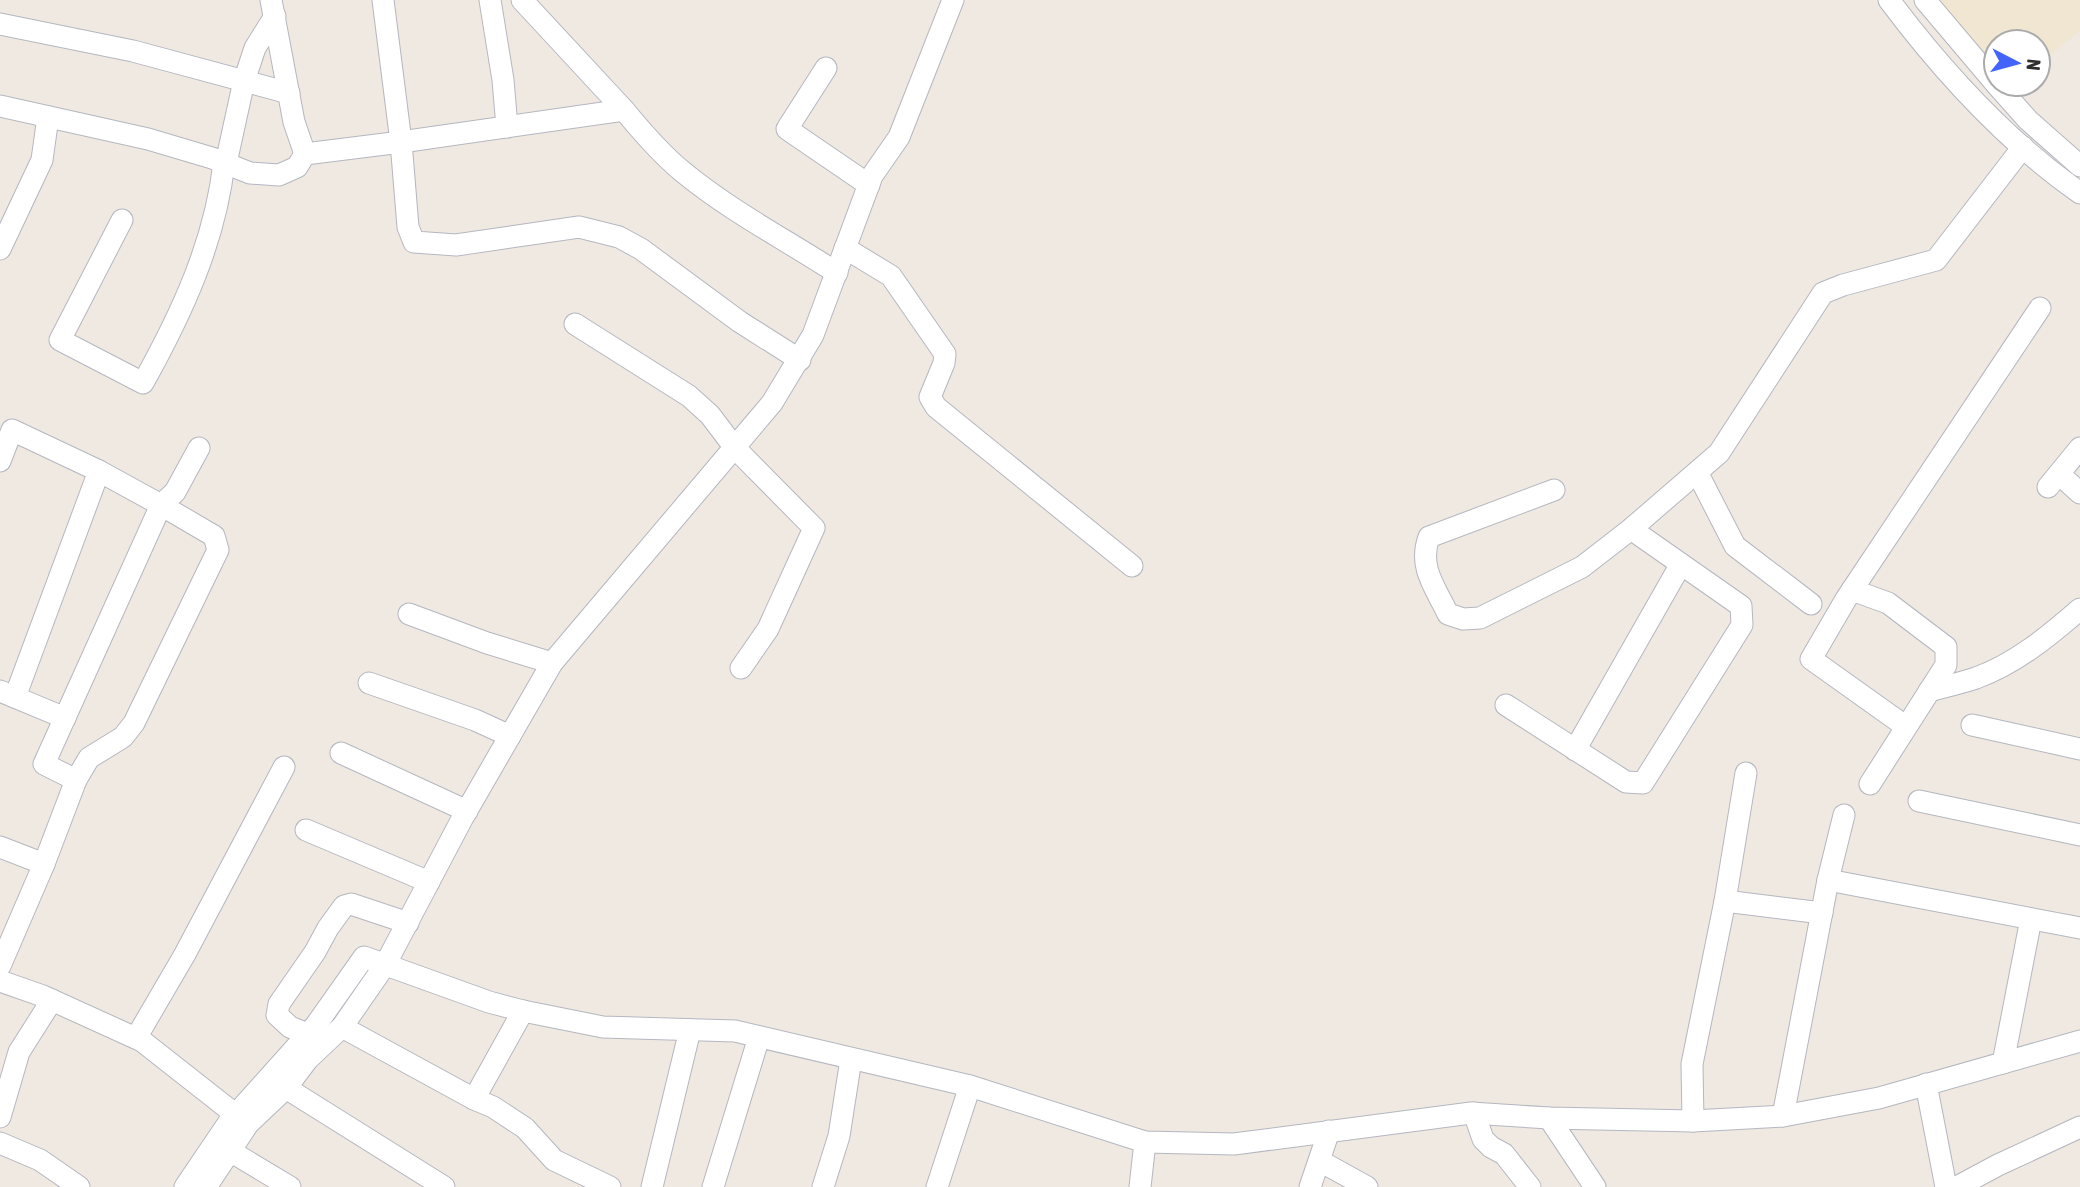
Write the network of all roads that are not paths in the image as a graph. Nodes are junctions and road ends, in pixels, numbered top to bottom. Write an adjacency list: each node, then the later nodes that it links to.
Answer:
1 (383, 0): 18 (street)
2 (490, 0): 17 (street)
3 (522, 0): 15 (street)
4 (953, 0): 23 (street)
5 (1889, 0): 19 (street)
6 (1926, 0): 9 (street)
7 (273, 8): 11 (street); 12 (street)
8 (0, 24): 11 (street)
9 (1982, 67)
10 (826, 68): 23 (street)
11 (244, 81): 12 (street); 21 (street)
12 (289, 93): 20 (street)
13 (2008, 98): 22 (street)
14 (0, 106): 16 (street)
15 (624, 110): 17 (street); 29 (street)
16 (48, 117): 21 (street); 25 (street)
17 (506, 127): 18 (street)
18 (401, 142): 20 (street); 32 (street)
19 (2023, 147): 24 (street); 39 (street)
20 (305, 154): 21 (street)
21 (225, 163): 26 (street)
22 (2080, 166)
23 (869, 185): 27 (street)
24 (2080, 192)
25 (7, 217): 28 (street)
26 (122, 220)
27 (845, 248): 29 (street); 45 (street)
28 (0, 249)
29 (836, 273): 32 (street)
30 (2040, 308): 46 (street)
31 (575, 324): 35 (street)
32 (800, 360): 35 (street)
33 (6, 426): 37 (street); 38 (street)
34 (199, 448): 42 (street)
35 (735, 448): 50 (street); 51 (street)
36 (2080, 448): 41 (street)
37 (0, 461)
38 (99, 471): 42 (street); 54 (street)
39 (1697, 472): 43 (street); 47 (street)
40 (1554, 490): 43 (street)
41 (2080, 493)
42 (161, 505): 56 (street); 65 (street)
43 (1631, 530): 44 (street)
44 (1681, 564): 61 (street); 61 (street)
45 (1132, 566)
46 (1852, 590): 53 (street); 58 (street)
47 (1811, 604)
48 (2080, 609): 53 (street)
49 (409, 614): 50 (street)
50 (552, 663): 59 (street)
51 (741, 668)
52 (369, 683): 59 (street)
53 (1929, 691): 58 (street)
54 (7, 694): 56 (street)
55 (1506, 705): 61 (street)
56 (65, 718): 65 (street)
57 (1972, 724): 60 (street)
58 (1905, 726): 66 (street)
59 (510, 736): 68 (street)
60 (2080, 749)
61 (1575, 750)
62 (341, 753): 68 (street)
63 (284, 768): 90 (street)
64 (1746, 773): 76 (street)
65 (76, 780): 73 (street)
66 (1870, 784)
67 (1919, 801): 71 (street)
68 (467, 811): 75 (street)
69 (1844, 815): 74 (street)
70 (306, 830): 75 (street)
71 (2080, 835)
72 (0, 847): 73 (street)
73 (44, 864): 82 (street)
74 (1828, 880): 77 (street); 78 (street)
75 (429, 882): 79 (street)
76 (1725, 901): 77 (street); 103 (street)
77 (1822, 914): 100 (street)
78 (2031, 919): 80 (street); 93 (street)
79 (408, 923): 81 (street); 88 (street)
80 (2080, 928)
81 (385, 965): 85 (street); 86 (street); 88 (street)
82 (0, 966)
83 (0, 981): 84 (street)
84 (51, 1000): 90 (street); 99 (street)
85 (523, 1011): 87 (street); 97 (street)
86 (342, 1027): 96 (street); 97 (street)
87 (690, 1030): 89 (street); 116 (street)
88 (307, 1034): 102 (street)
89 (759, 1037): 92 (street); 117 (street)
90 (136, 1038): 102 (street)
91 (2080, 1042): 93 (street)
92 (851, 1059): 95 (street); 118 (street)
93 (2003, 1063): 94 (street)
94 (1926, 1084): 100 (street); 125 (street)
95 (970, 1086): 106 (street); 119 (street)
96 (286, 1087): 102 (street); 114 (street)
97 (474, 1099): 115 (street)
98 (1474, 1113): 101 (street); 105 (street); 123 (street)
99 (0, 1116)
100 (1783, 1116): 103 (street)
101 (1549, 1118): 103 (street); 124 (street)
102 (242, 1119): 108 (street); 111 (street)
103 (1693, 1121)
104 (2080, 1127): 126 (street)
105 (1329, 1131): 106 (street); 109 (street)
106 (1145, 1142): 120 (street)
107 (0, 1143): 110 (street)
108 (230, 1151): 112 (street); 113 (street)
109 (1320, 1161): 121 (street); 122 (street)
110 (79, 1187)
111 (184, 1187)
112 (206, 1187)
113 (290, 1187)
114 (444, 1187)
115 (610, 1187)
116 (652, 1187)
117 (713, 1187)
118 (823, 1187)
119 (937, 1187)
120 (1140, 1187)
121 (1310, 1187)
122 (1367, 1187)
123 (1530, 1187)
124 (1595, 1187)
125 (1946, 1187)
126 (1958, 1187)

